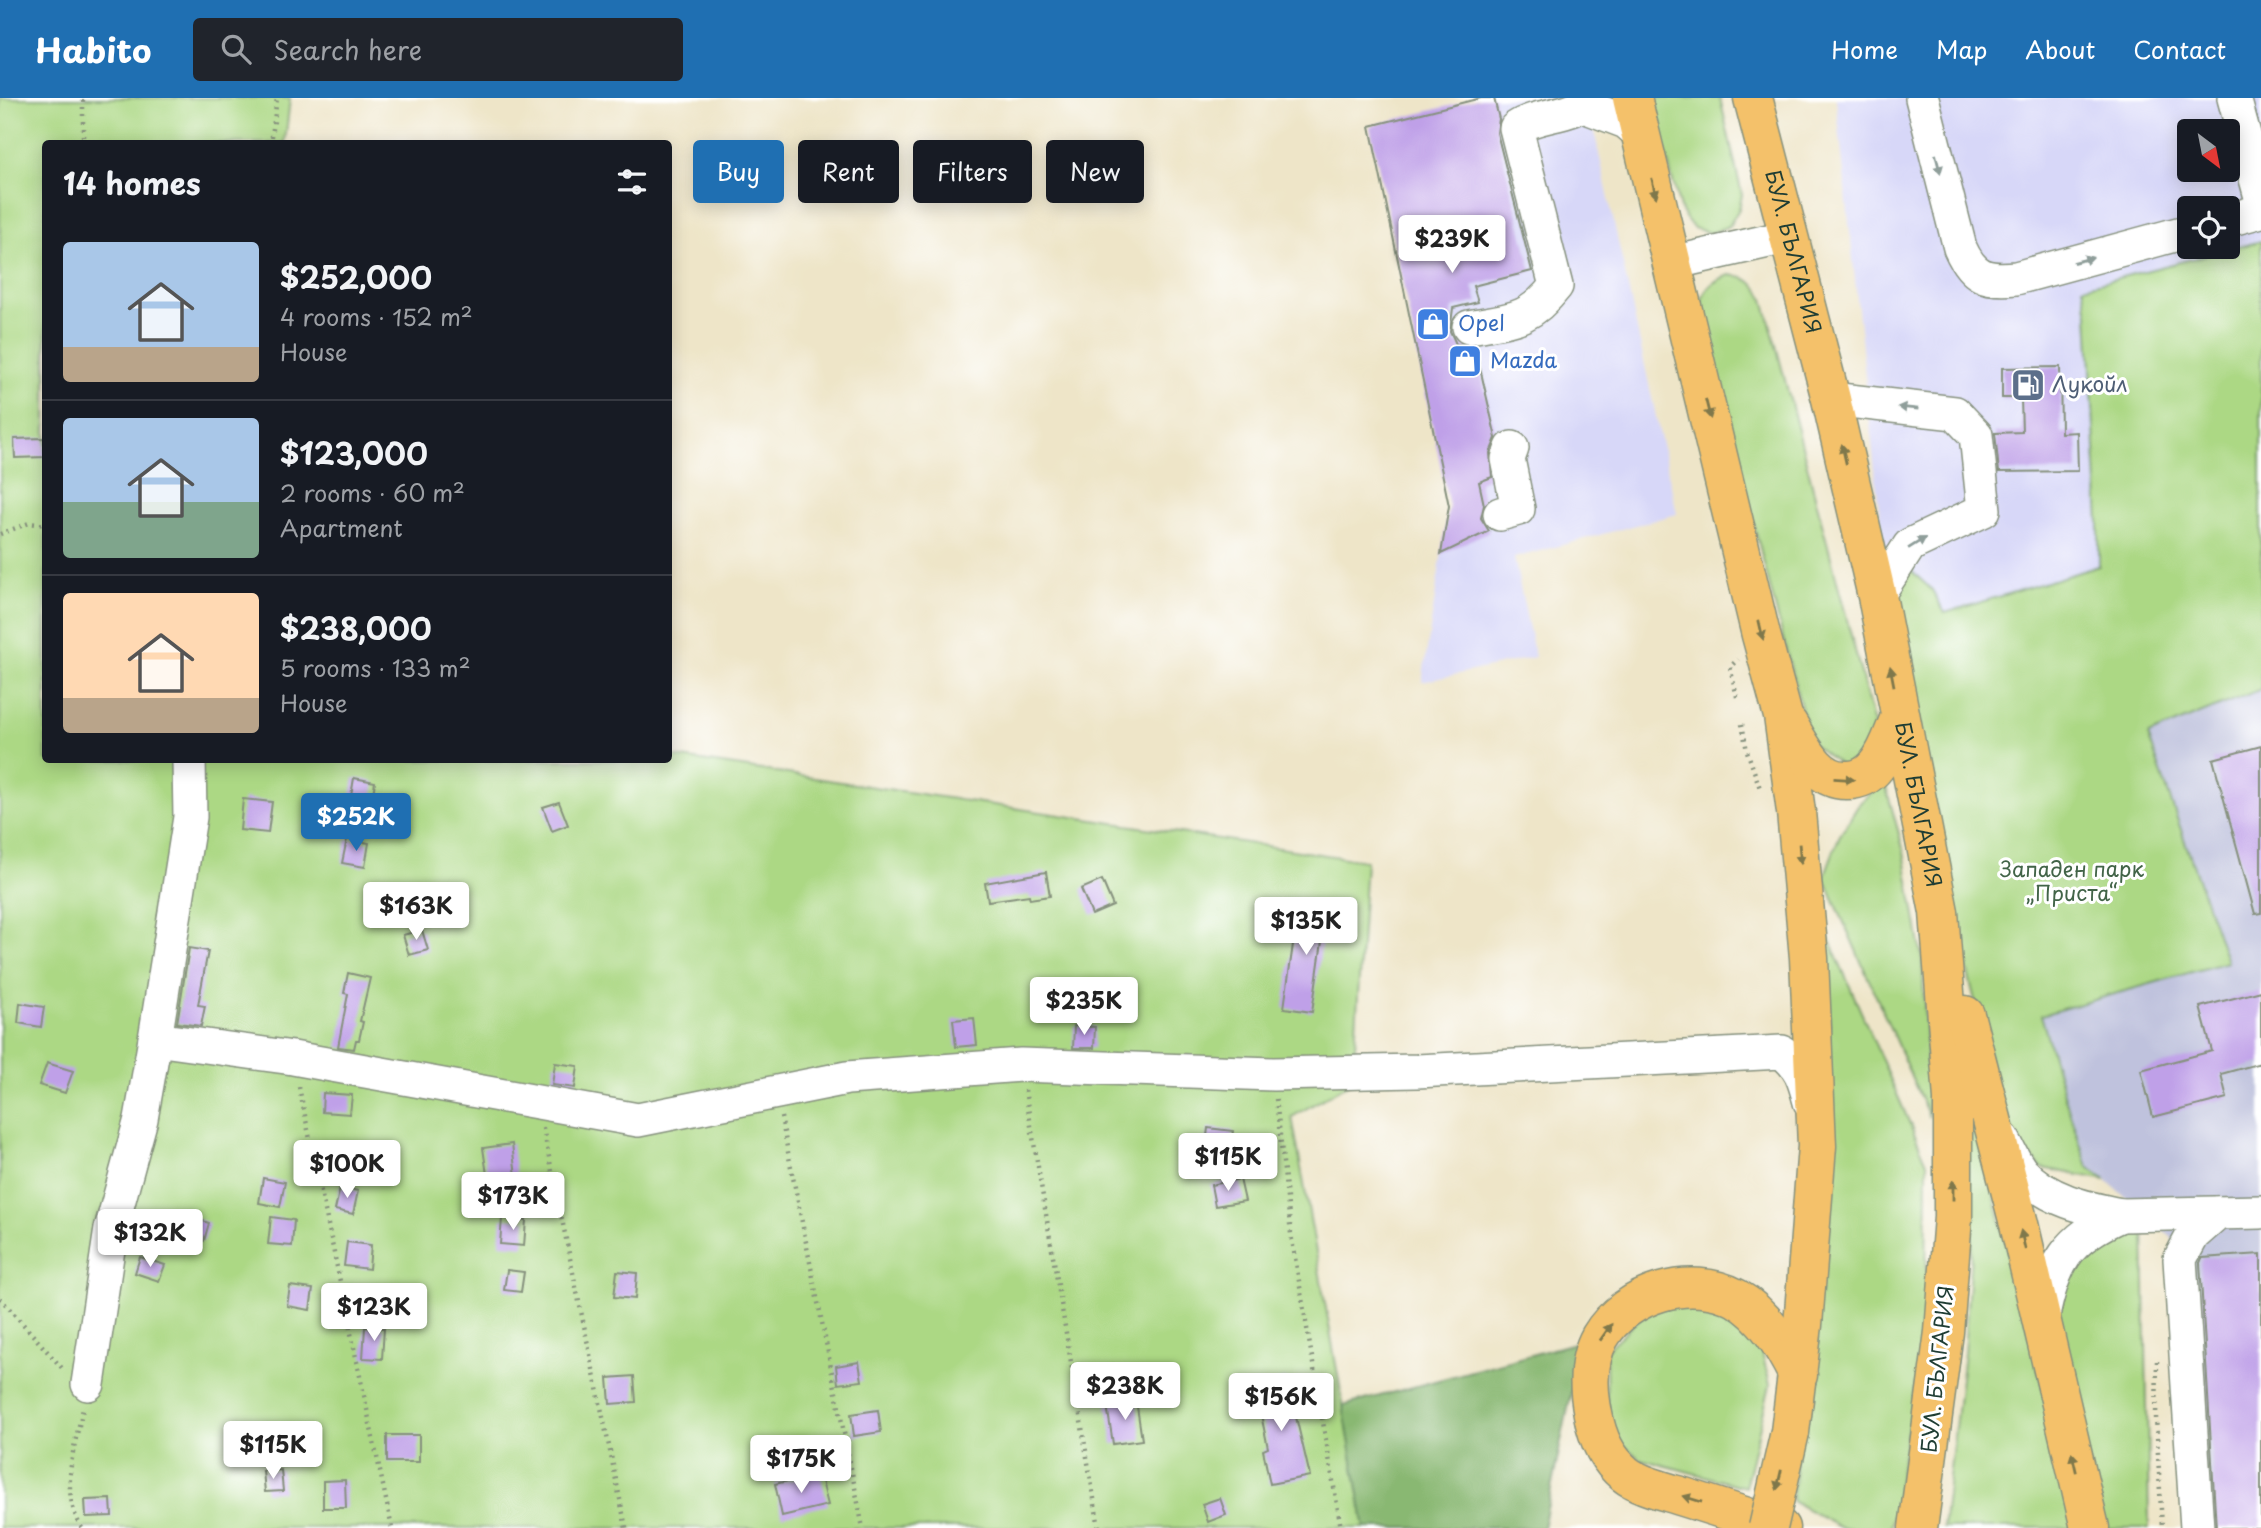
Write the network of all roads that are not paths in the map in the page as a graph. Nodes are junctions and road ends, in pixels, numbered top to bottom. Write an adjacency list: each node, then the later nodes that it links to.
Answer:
1 (1632, 98): 7 (main road)
2 (1753, 98): 8 (main road, БУЛ. БЪЛГАРИЯ)
3 (1765, 98): 8 (street)
4 (1922, 98): 12 (street, one-way to 12)
5 (2234, 98): 9 (street)
6 (1587, 102): 7 (street); 15 (street)
7 (1641, 135): 14 (main road, one-way to 14)
8 (1769, 161): 13 (main road, БУЛ. БЪЛГАРИЯ)
9 (2261, 197)
10 (2261, 211): 11 (street)
11 (2240, 217)
12 (2177, 234)
13 (1790, 236): 14 (street); 16 (main road, БУЛ. БЪЛГАРИЯ)
14 (1672, 263): 20 (main road, one-way to 20)
15 (1469, 327)
16 (1831, 399): 19 (main road, БУЛ. БЪЛГАРИЯ, one-way to 16); 19 (street, one-way to 16)
17 (1512, 449): 18 (street)
18 (1500, 514)
19 (1877, 596): 21 (main road, БУЛ. БЪЛГАРИЯ, one-way to 19)
20 (1783, 716): 21 (main road, one-way to 21); 24 (main road, one-way to 24)
21 (1900, 717): 23 (main road, БУЛ. БЪЛГАРИЯ)
22 (189, 763): 25 (street)
23 (1939, 912): 27 (main road); 37 (main road, БУЛ. БЪЛГАРИЯ, one-way to 23)
24 (1811, 1000): 26 (street); 28 (main road)
25 (155, 1039): 26 (street); 34 (street)
26 (1782, 1052): 28 (street)
27 (1991, 1116): 31 (street); 32 (main road, one-way to 27)
28 (1816, 1121): 33 (main road)
29 (2261, 1212): 30 (street)
30 (2218, 1213): 31 (street); 39 (street)
31 (2121, 1215): 32 (street)
32 (2042, 1321): 38 (main road, one-way to 32)
33 (1798, 1376): 35 (main road, one-way to 35, bridge); 36 (main road, one-way to 33)
34 (88, 1384)
35 (1768, 1528)
36 (1780, 1528)
37 (1918, 1528)
38 (2090, 1528)
39 (2197, 1528)

